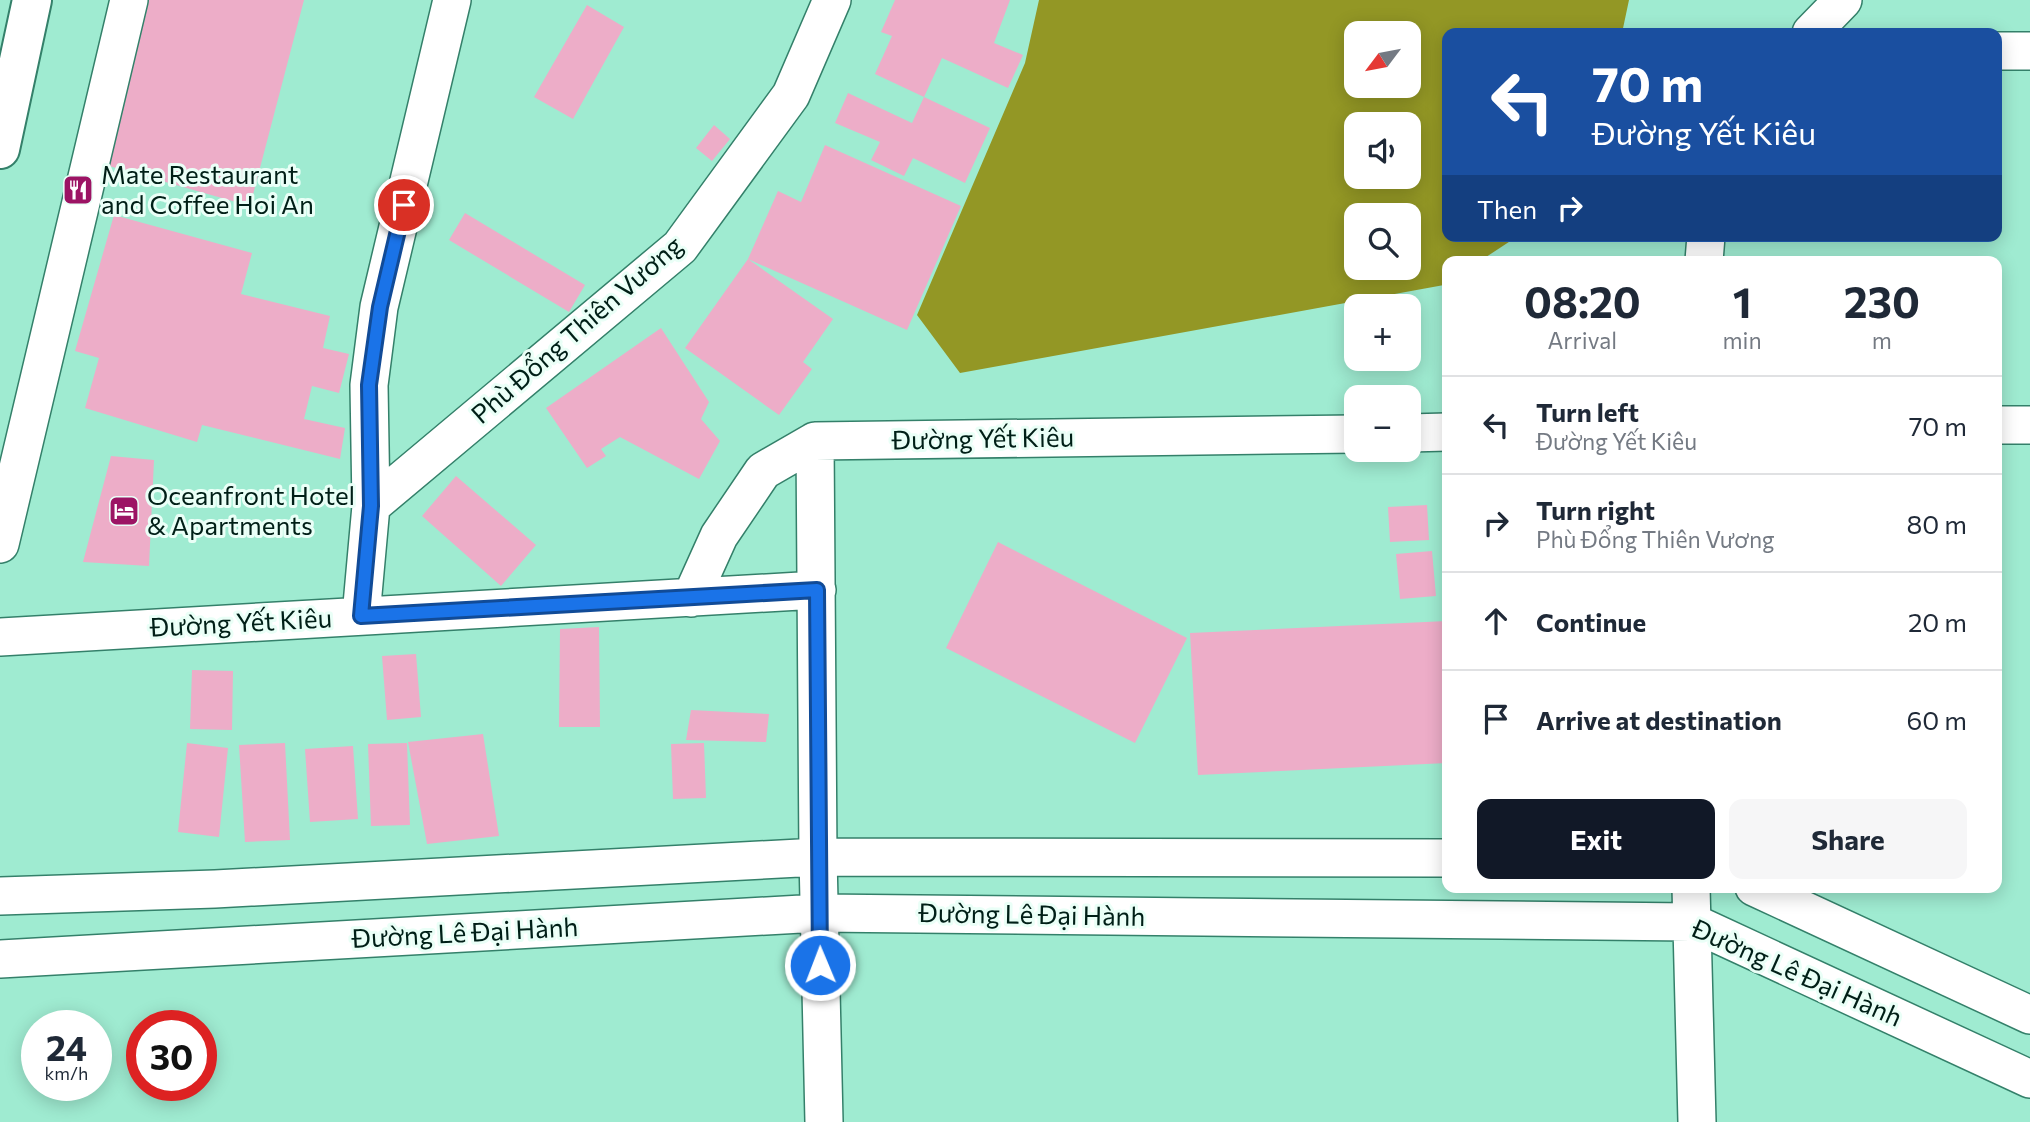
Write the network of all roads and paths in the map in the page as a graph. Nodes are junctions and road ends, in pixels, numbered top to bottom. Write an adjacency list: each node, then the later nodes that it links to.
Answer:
1 (33, 0): 9 (main road)
2 (129, 0): 17 (street)
3 (452, 0): 16 (street)
4 (832, 0): 16 (street, Phù Đổng Thiên Vương)
5 (1843, 0): 6 (street)
6 (1816, 28)
7 (2002, 51): 8 (street)
8 (2030, 51)
9 (0, 149)
10 (2002, 425): 11 (street)
11 (2030, 425)
12 (1442, 432): 13 (street)
13 (1421, 433)
14 (1344, 434): 15 (street, Đường Yết Kiêu)
15 (815, 441): 18 (street); 19 (street, Đường Yết Kiêu)
16 (371, 506): 20 (street)
17 (0, 544)
18 (817, 590): 19 (street, Đường Yết Kiêu); 22 (street)
19 (691, 598): 20 (street, Đường Yết Kiêu)
20 (361, 616): 21 (street, Đường Yết Kiêu)
21 (0, 637)
22 (818, 857): 23 (street); 25 (street); 27 (street)
23 (1442, 858)
24 (1767, 893): 29 (street)
25 (0, 897)
26 (1691, 904): 27 (street, Đường Lê Đại Hành); 30 (street, Đường Lê Đại Hành); 32 (street)
27 (819, 913): 28 (street, Đường Lê Đại Hành); 31 (street)
28 (0, 959)
29 (2030, 1015)
30 (2030, 1079)
31 (824, 1122)
32 (1697, 1122)

